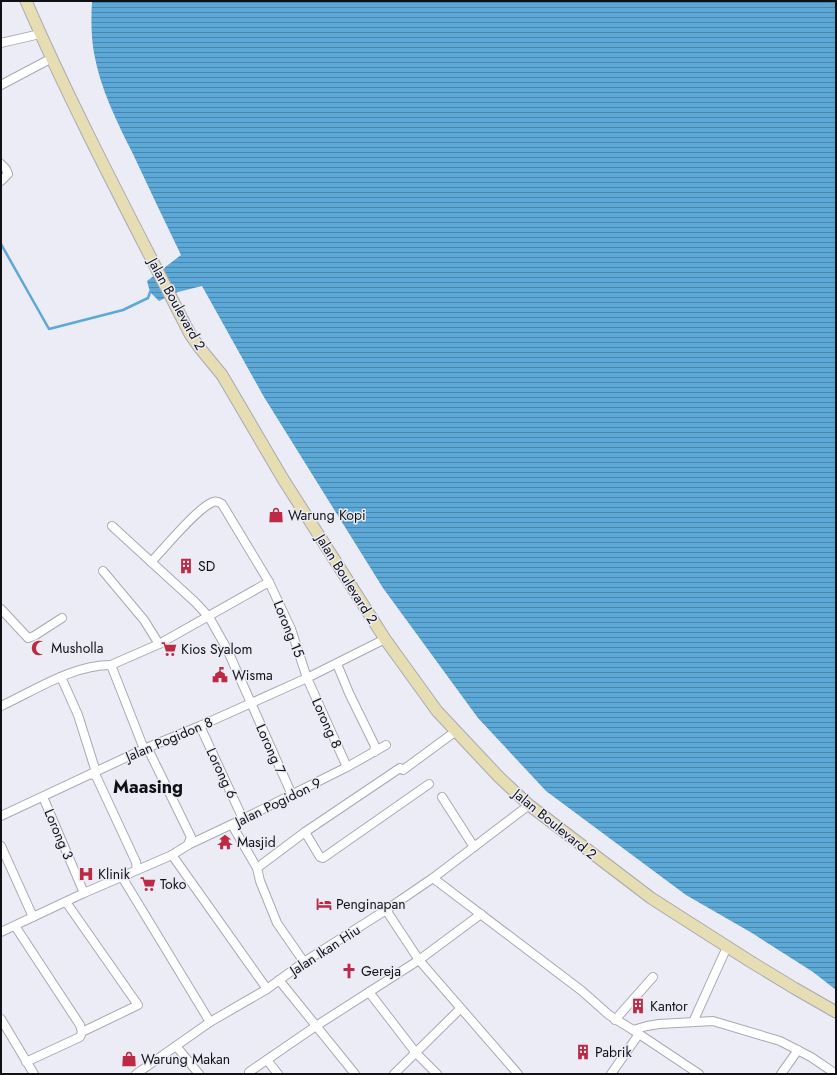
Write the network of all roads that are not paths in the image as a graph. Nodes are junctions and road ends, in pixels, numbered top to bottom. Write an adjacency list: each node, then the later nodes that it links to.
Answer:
1 (26, 1): 2 (main road, Jalan Boulevard 2)
2 (40, 34): 3 (street); 4 (main road, Jalan Boulevard 2)
3 (1, 43)
4 (52, 58): 5 (street); 15 (main road, Jalan Boulevard 2)
5 (1, 85)
6 (1, 164): 7 (street)
7 (1, 181)
8 (112, 526): 9 (street, Lorong 7)
9 (151, 562): 11 (street, Lorong 15); 13 (street, Lorong 7)
10 (103, 571): 16 (street)
11 (269, 582): 13 (street); 20 (street, Lorong 15)
12 (1, 609): 14 (street)
13 (208, 617): 16 (street); 21 (street, Lorong 7)
14 (62, 618)
15 (385, 639): 17 (street, Jalan Pogidon 8); 24 (main road, Jalan Boulevard 2)
16 (159, 644): 18 (street)
17 (337, 664): 20 (street, Jalan Pogidon 8); 27 (street)
18 (111, 665): 19 (street); 26 (street)
19 (61, 677): 22 (street); 29 (street)
20 (307, 678): 21 (street, Jalan Pogidon 8); 28 (street, Lorong 8)
21 (251, 703): 23 (street, Jalan Pogidon 8); 31 (street, Lorong 7)
22 (1, 706)
23 (200, 726): 26 (street, Jalan Pogidon 8); 36 (street, Lorong 6)
24 (456, 731): 34 (main road, Jalan Boulevard 2); 38 (street)
25 (386, 745): 27 (street, Jalan Pogidon 9)
26 (144, 749): 29 (street, Jalan Pogidon 8); 39 (street)
27 (374, 752): 28 (street, Jalan Pogidon 9)
28 (347, 767): 31 (street, Jalan Pogidon 9)
29 (94, 773): 33 (street, Jalan Pogidon 8); 44 (street)
30 (429, 784): 38 (street)
31 (292, 795): 36 (street, Jalan Pogidon 9)
32 (442, 796): 41 (street)
33 (43, 797): 35 (street, Jalan Pogidon 8); 47 (street, Lorong 3)
34 (528, 805): 41 (street, Jalan Ikan Hiu); 54 (main road, Jalan Boulevard 2)
35 (1, 816)
36 (243, 819): 37 (street, Jalan Pogidon 9)
37 (232, 825): 39 (street, Jalan Pogidon 9); 43 (street)
38 (305, 832): 43 (street)
39 (188, 845): 42 (street, Jalan Pogidon 9)
40 (1, 846): 51 (street)
41 (474, 847): 46 (street, Jalan Ikan Hiu)
42 (172, 855): 44 (street, Jalan Pogidon 9); 59 (street)
43 (257, 868): 56 (street)
44 (137, 870): 45 (street, Jalan Pogidon 9)
45 (122, 877): 47 (street, Jalan Pogidon 9); 65 (street)
46 (433, 878): 49 (street, Jalan Ikan Hiu); 50 (street)
47 (84, 893): 48 (street, Jalan Pogidon 9)
48 (66, 902): 51 (street, Jalan Pogidon 9); 68 (street)
49 (386, 910): 55 (street); 56 (street, Jalan Ikan Hiu)
50 (481, 914): 55 (street); 64 (street)
51 (33, 917): 52 (street, Jalan Pogidon 9)
52 (15, 926): 53 (street, Jalan Pogidon 9); 68 (street)
53 (1, 932)
54 (727, 947): 62 (main road, Jalan Boulevard 2); 66 (street)
55 (419, 960): 60 (street); 61 (street)
56 (304, 962): 58 (street, Jalan Ikan Hiu)
57 (653, 977): 64 (street)
58 (279, 980): 59 (street, Jalan Ikan Hiu); 67 (street)
59 (268, 989): 65 (street, Jalan Ikan Hiu)
60 (369, 992): 67 (street); 72 (street)
61 (460, 1009): 72 (street); 84 (street)
62 (836, 1012)
63 (1, 1019): 74 (street)
64 (615, 1020): 69 (street)
65 (210, 1022): 70 (street, Jalan Ikan Hiu)
66 (693, 1022): 69 (street); 71 (street)
67 (316, 1026): 73 (street); 81 (street)
68 (82, 1032): 74 (street)
69 (636, 1032): 85 (street); 86 (street)
70 (176, 1046): 78 (street, Jalan Ikan Hiu); 79 (street)
71 (798, 1050): 76 (street); 87 (street)
72 (416, 1053): 82 (street); 83 (street)
73 (268, 1060): 75 (street); 80 (street)
74 (26, 1062): 77 (street)
75 (249, 1072)
76 (834, 1073)
77 (34, 1074)
78 (136, 1074)
79 (199, 1074)
80 (278, 1074)
81 (355, 1074)
82 (394, 1074)
83 (437, 1074)
84 (518, 1074)
85 (611, 1074)
86 (699, 1074)
87 (781, 1074)

